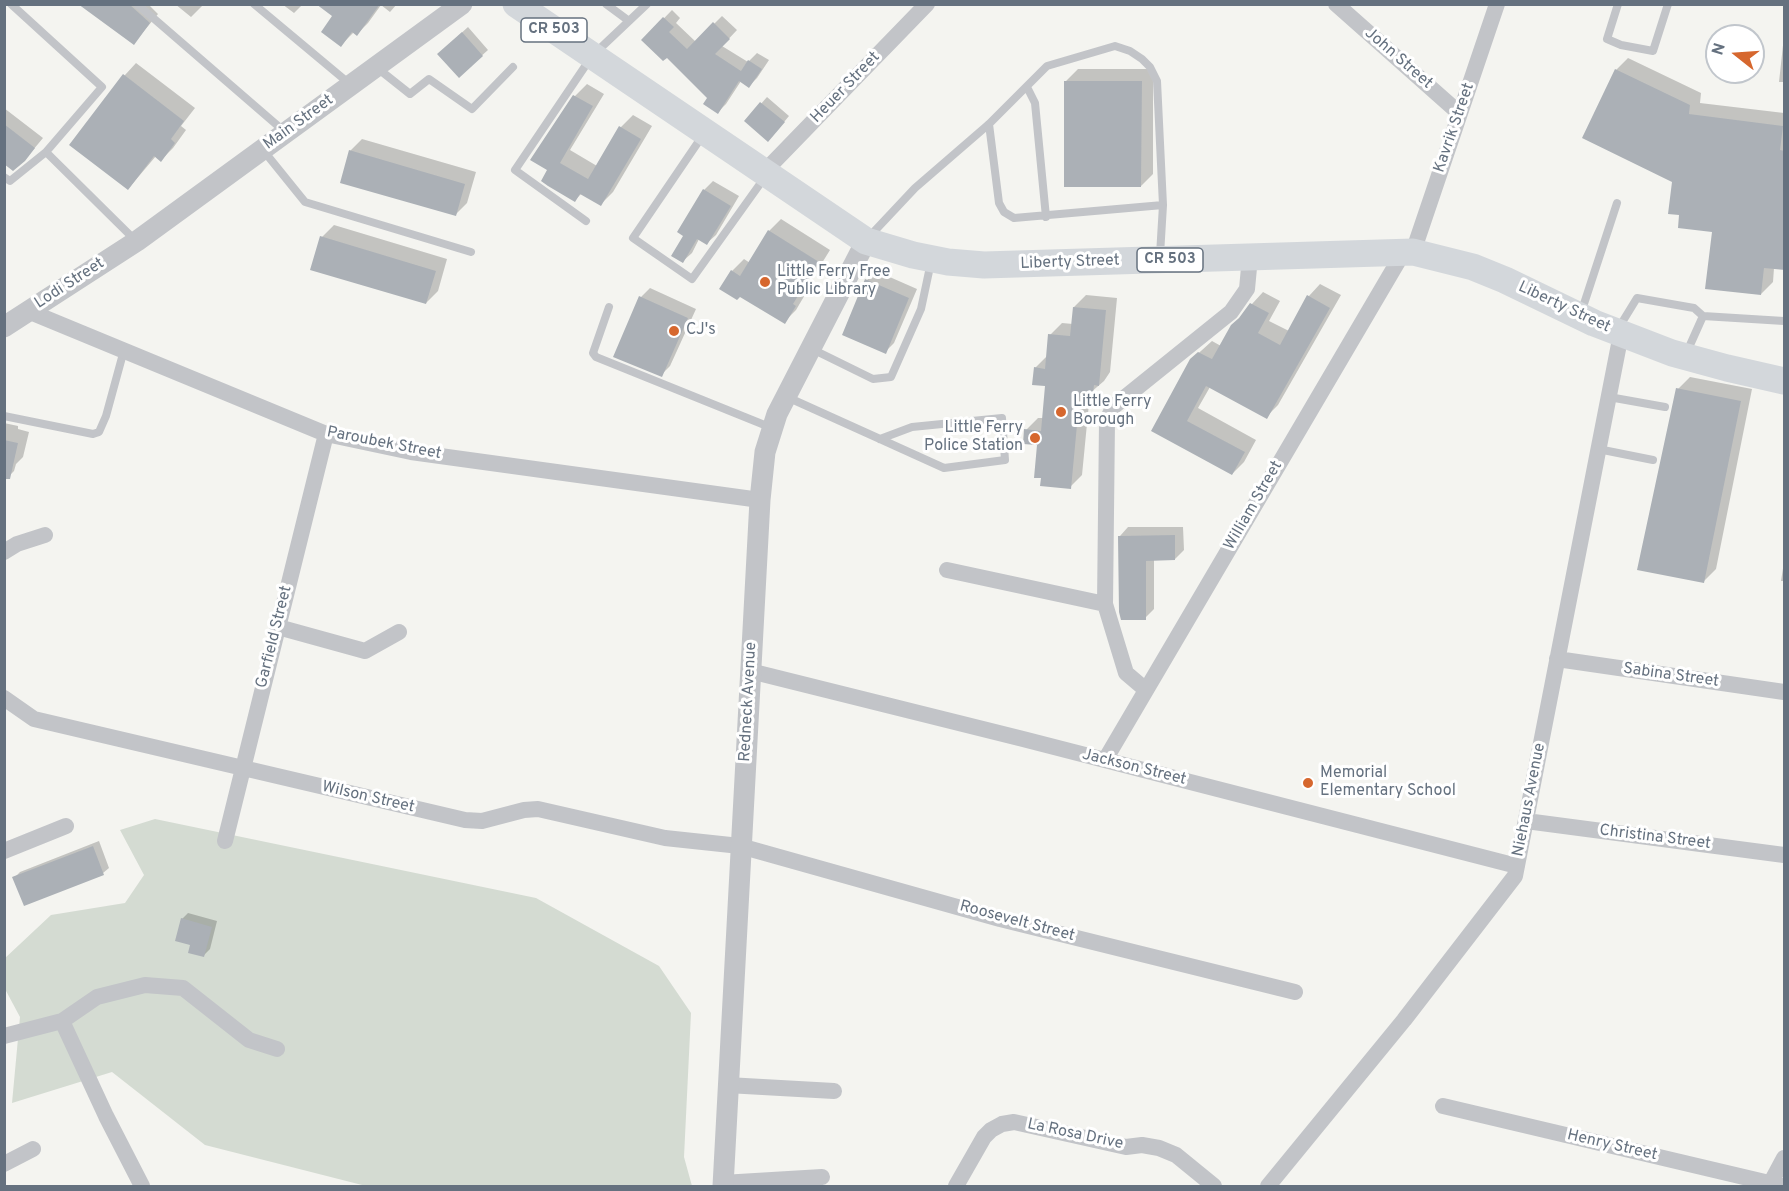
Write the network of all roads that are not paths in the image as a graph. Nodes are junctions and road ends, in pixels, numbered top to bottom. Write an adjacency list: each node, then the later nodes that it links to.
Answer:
1 (11, 4): 24 (lane)
2 (136, 4): 22 (lane)
3 (254, 4): 17 (lane)
4 (462, 4): 15 (street, Main Street)
5 (516, 4): 14 (main road, Liberty Street / CR 503)
6 (606, 4): 13 (lane)
7 (647, 4): 13 (lane)
8 (927, 4): 25 (street, Heuer Street)
9 (1336, 4): 19 (street, John Street)
10 (1497, 4): 19 (street, Kavrik Street)
11 (1618, 4): 12 (lane)
12 (1668, 4)
13 (629, 21): 14 (lane)
14 (592, 56): 21 (main road, Liberty Street / CR 503); 30 (lane)
15 (376, 67): 16 (lane); 17 (street, Main Street)
16 (513, 67)
17 (351, 85): 22 (street, Main Street)
18 (1027, 87): 20 (lane); 28 (lane); 29 (lane)
19 (1459, 113): 34 (street, Kavrik Street)
20 (989, 124): 29 (lane); 32 (lane)
21 (705, 132): 25 (main road, Liberty Street / CR 503); 25 (lane)
22 (286, 133): 23 (street, Main Street)
23 (262, 150): 31 (street, Main Street); 33 (lane)
24 (46, 152): 26 (lane); 31 (lane)
25 (766, 173): 32 (main road, Liberty Street / CR 503)
26 (4, 177)
27 (1617, 203): 40 (lane)
28 (1163, 205): 29 (lane); 37 (lane)
29 (1046, 217)
30 (586, 221)
31 (137, 241): 39 (street, Lodi Street)
32 (866, 241): 36 (main road, Liberty Street / CR 503); 45 (street, Redneck Avenue)
33 (471, 252)
34 (1408, 253): 35 (main road, Liberty Street / CR 503); 40 (main road, Liberty Street / CR 503); 67 (street, William Street)
35 (1250, 257): 37 (main road, Liberty Street / CR 503); 62 (street)
36 (931, 259): 37 (main road, Liberty Street / CR 503); 45 (lane)
37 (1160, 260)
38 (609, 307): 53 (lane)
39 (28, 311): 43 (street, Lodi Street); 46 (street, Paroubek Street)
40 (1580, 316): 44 (main road, Liberty Street / CR 503)
41 (1703, 316): 42 (lane); 44 (lane); 47 (lane)
42 (1785, 321)
43 (4, 327)
44 (1618, 333): 47 (main road, Liberty Street / CR 503); 50 (street, Niehaus Avenue)
45 (811, 348): 49 (street, Redneck Avenue)
46 (123, 350): 52 (lane); 54 (street, Paroubek Street)
47 (1685, 357): 48 (main road, Liberty Street / CR 503)
48 (1785, 381)
49 (786, 396): 53 (street, Redneck Avenue); 55 (lane)
50 (1609, 397): 51 (lane); 56 (street, Niehaus Avenue)
51 (1665, 407)
52 (4, 416)
53 (773, 428): 58 (street, Redneck Avenue)
54 (326, 434): 58 (street, Paroubek Street); 63 (street, Garfield Street)
55 (880, 439): 55 (lane)
56 (1598, 449): 57 (lane); 65 (street, Niehaus Avenue)
57 (1653, 460)
58 (760, 500): 66 (street, Redneck Avenue)
59 (45, 536): 60 (street)
60 (4, 552)
61 (947, 570): 62 (street)
62 (1105, 604): 67 (street)
63 (278, 627): 64 (street); 71 (street, Garfield Street)
64 (399, 632)
65 (1557, 659): 68 (street, Sabina Street); 72 (street, Niehaus Avenue)
66 (750, 671): 70 (street, Jackson Street); 75 (street, Redneck Avenue)
67 (1146, 690): 70 (street, William Street)
68 (1785, 692)
69 (4, 698): 71 (street, Wilson Street)
70 (1105, 760): 78 (street, Jackson Street)
71 (243, 768): 74 (street, Garfield Street); 75 (street, Wilson Street)
72 (1526, 821): 77 (street, Christina Street); 78 (street, Niehaus Avenue)
73 (66, 826): 76 (street)
74 (225, 841)
75 (740, 846): 79 (street, Roosevelt Street); 83 (street, Redneck Avenue)
76 (4, 851)
77 (1785, 855)
78 (1517, 866): 95 (street, Niehaus Avenue)
79 (1295, 992)
80 (62, 1020): 81 (street); 82 (street); 92 (street)
81 (4, 1036)
82 (277, 1049)
83 (727, 1085): 84 (street); 90 (street, Redneck Avenue)
84 (834, 1091)
85 (1443, 1106): 91 (street, Henry Street)
86 (33, 1149): 88 (street)
87 (1785, 1158): 91 (street)
88 (4, 1164)
89 (822, 1177): 90 (street)
90 (722, 1185)
91 (1774, 1185)
92 (142, 1186)
93 (956, 1186): 94 (street, La Rosa Drive)
94 (1214, 1186)
95 (1268, 1186)

